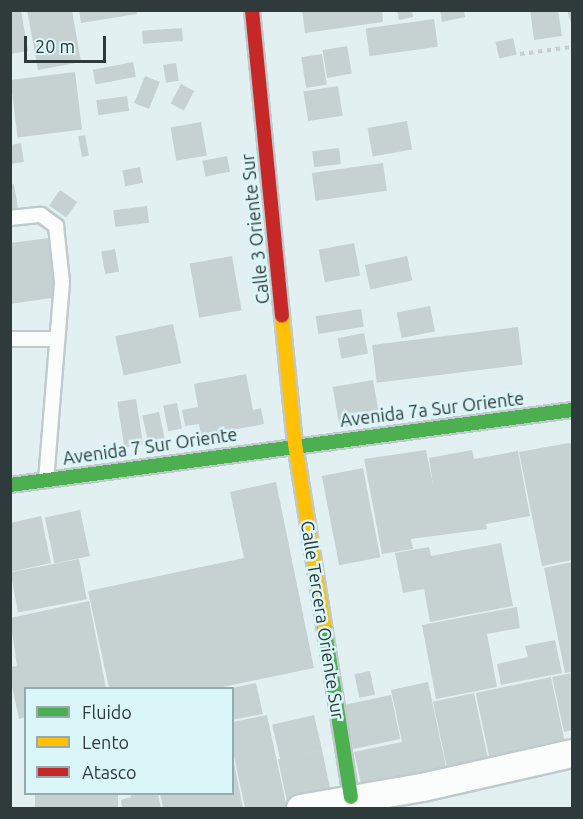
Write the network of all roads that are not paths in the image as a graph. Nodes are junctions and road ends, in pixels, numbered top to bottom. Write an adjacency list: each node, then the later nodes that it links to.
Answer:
1 (252, 10): 6 (main road, Calle 3 Oriente Sur)
2 (10, 218): 4 (lane)
3 (10, 339): 4 (lane)
4 (57, 339): 7 (lane)
5 (573, 410): 6 (main road, Avenida 7a Sur Oriente)
6 (295, 444): 7 (main road, Avenida 7 Sur Oriente); 10 (main road, Calle Tercera Oriente Sur)
7 (46, 480): 8 (main road, Avenida 7 Sur Oriente)
8 (10, 484)
9 (573, 753): 11 (street)
10 (351, 797): 11 (street); 12 (street)
11 (424, 798)
12 (300, 808)

